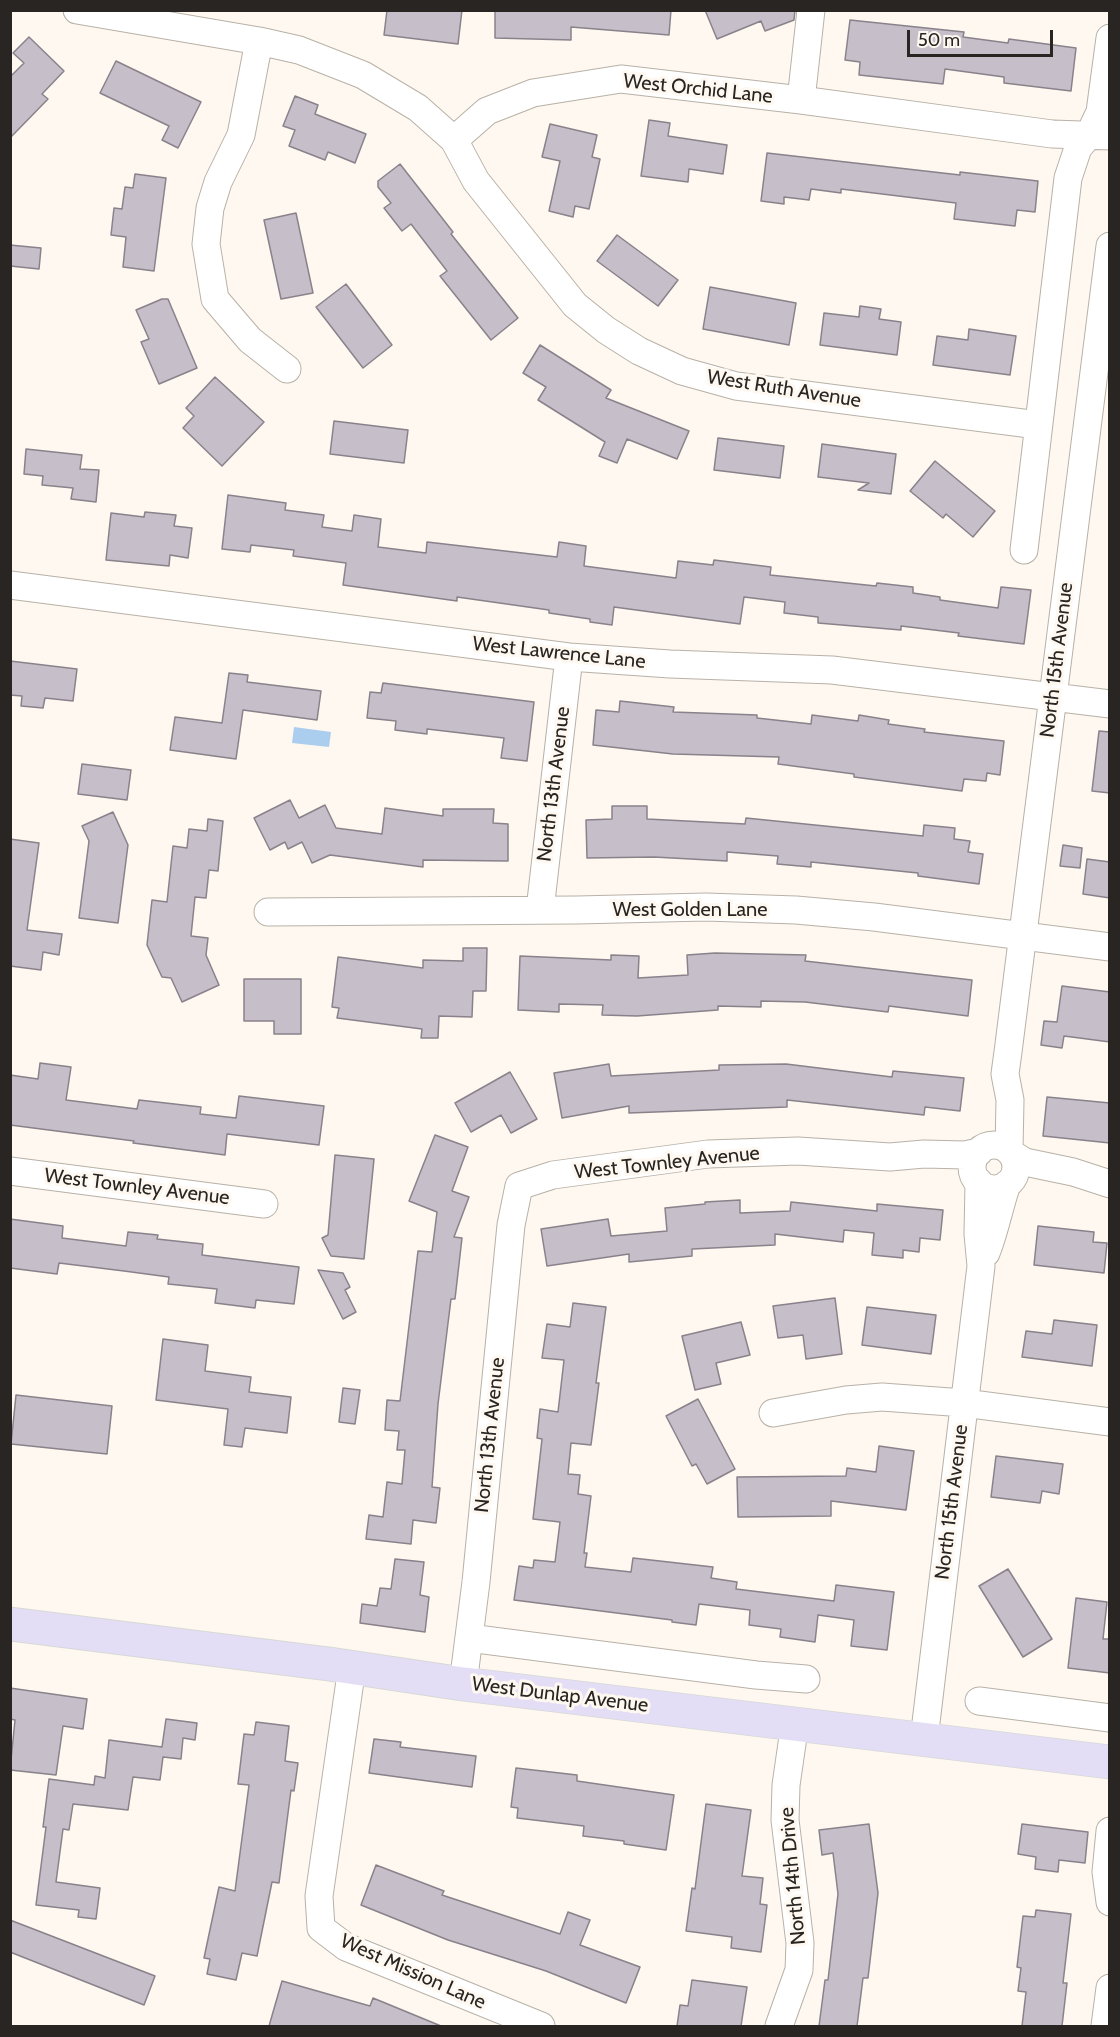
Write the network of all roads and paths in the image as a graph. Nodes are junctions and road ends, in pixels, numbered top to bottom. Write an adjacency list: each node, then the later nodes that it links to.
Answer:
1 (76, 10): 4 (street)
2 (811, 10): 5 (street)
3 (1110, 38): 6 (street)
4 (259, 41): 7 (street); 9 (street)
5 (801, 100): 6 (street, West Orchid Lane); 7 (street, West Orchid Lane)
6 (1099, 135): 10 (street)
7 (454, 140): 10 (street, West Ruth Avenue)
8 (1110, 246): 11 (street, North 15th Avenue)
9 (287, 369)
10 (1038, 425): 12 (street)
11 (1097, 435): 15 (street, North 15th Avenue)
12 (1023, 550)
13 (10, 585): 14 (street, West Lawrence Lane)
14 (569, 657): 15 (street, West Lawrence Lane); 17 (street, North 13th Avenue)
15 (1052, 696): 16 (street, West Lawrence Lane); 19 (street, North 15th Avenue)
16 (1110, 704)
17 (540, 910): 18 (street, West Golden Lane); 19 (street, West Golden Lane)
18 (268, 912)
19 (1022, 936): 20 (street, West Golden Lane); 21 (street, North 15th Avenue)
20 (1110, 947)
21 (1005, 1074): 22 (street, North 15th Avenue); 24 (street, North 15th Avenue)
22 (980, 1151): 23 (street, West Townley Avenue); 24 (street); 26 (street, North 15th Avenue)
23 (890, 1156): 26 (street, West Townley Avenue); 28 (street, West Townley Avenue)
24 (1010, 1167): 26 (street); 27 (street); 30 (street, North 15th Avenue)
25 (10, 1171): 29 (street, West Townley Avenue)
26 (978, 1181): 30 (street, North 15th Avenue)
27 (1106, 1183)
28 (519, 1186): 35 (street, North 13th Avenue)
29 (264, 1204)
30 (981, 1266): 31 (street, North 15th Avenue)
31 (964, 1403): 32 (street); 33 (street); 42 (street, North 15th Avenue)
32 (773, 1413)
33 (1110, 1422)
34 (10, 1624): 36 (main road, West Dunlap Avenue)
35 (469, 1638): 37 (street); 38 (street, North 13th Avenue)
36 (352, 1667): 38 (main road, West Dunlap Avenue); 47 (street, West Mission Lane)
37 (806, 1679)
38 (464, 1684): 41 (main road, West Dunlap Avenue)
39 (979, 1701): 40 (street)
40 (1110, 1718)
41 (795, 1722): 42 (main road, West Dunlap Avenue); 48 (street, North 14th Drive)
42 (924, 1739): 43 (main road, West Dunlap Avenue)
43 (1110, 1762)
44 (1110, 1831): 45 (street)
45 (1110, 1902)
46 (1110, 1988): 49 (street)
47 (541, 2026)
48 (779, 2026)
49 (1105, 2026)

